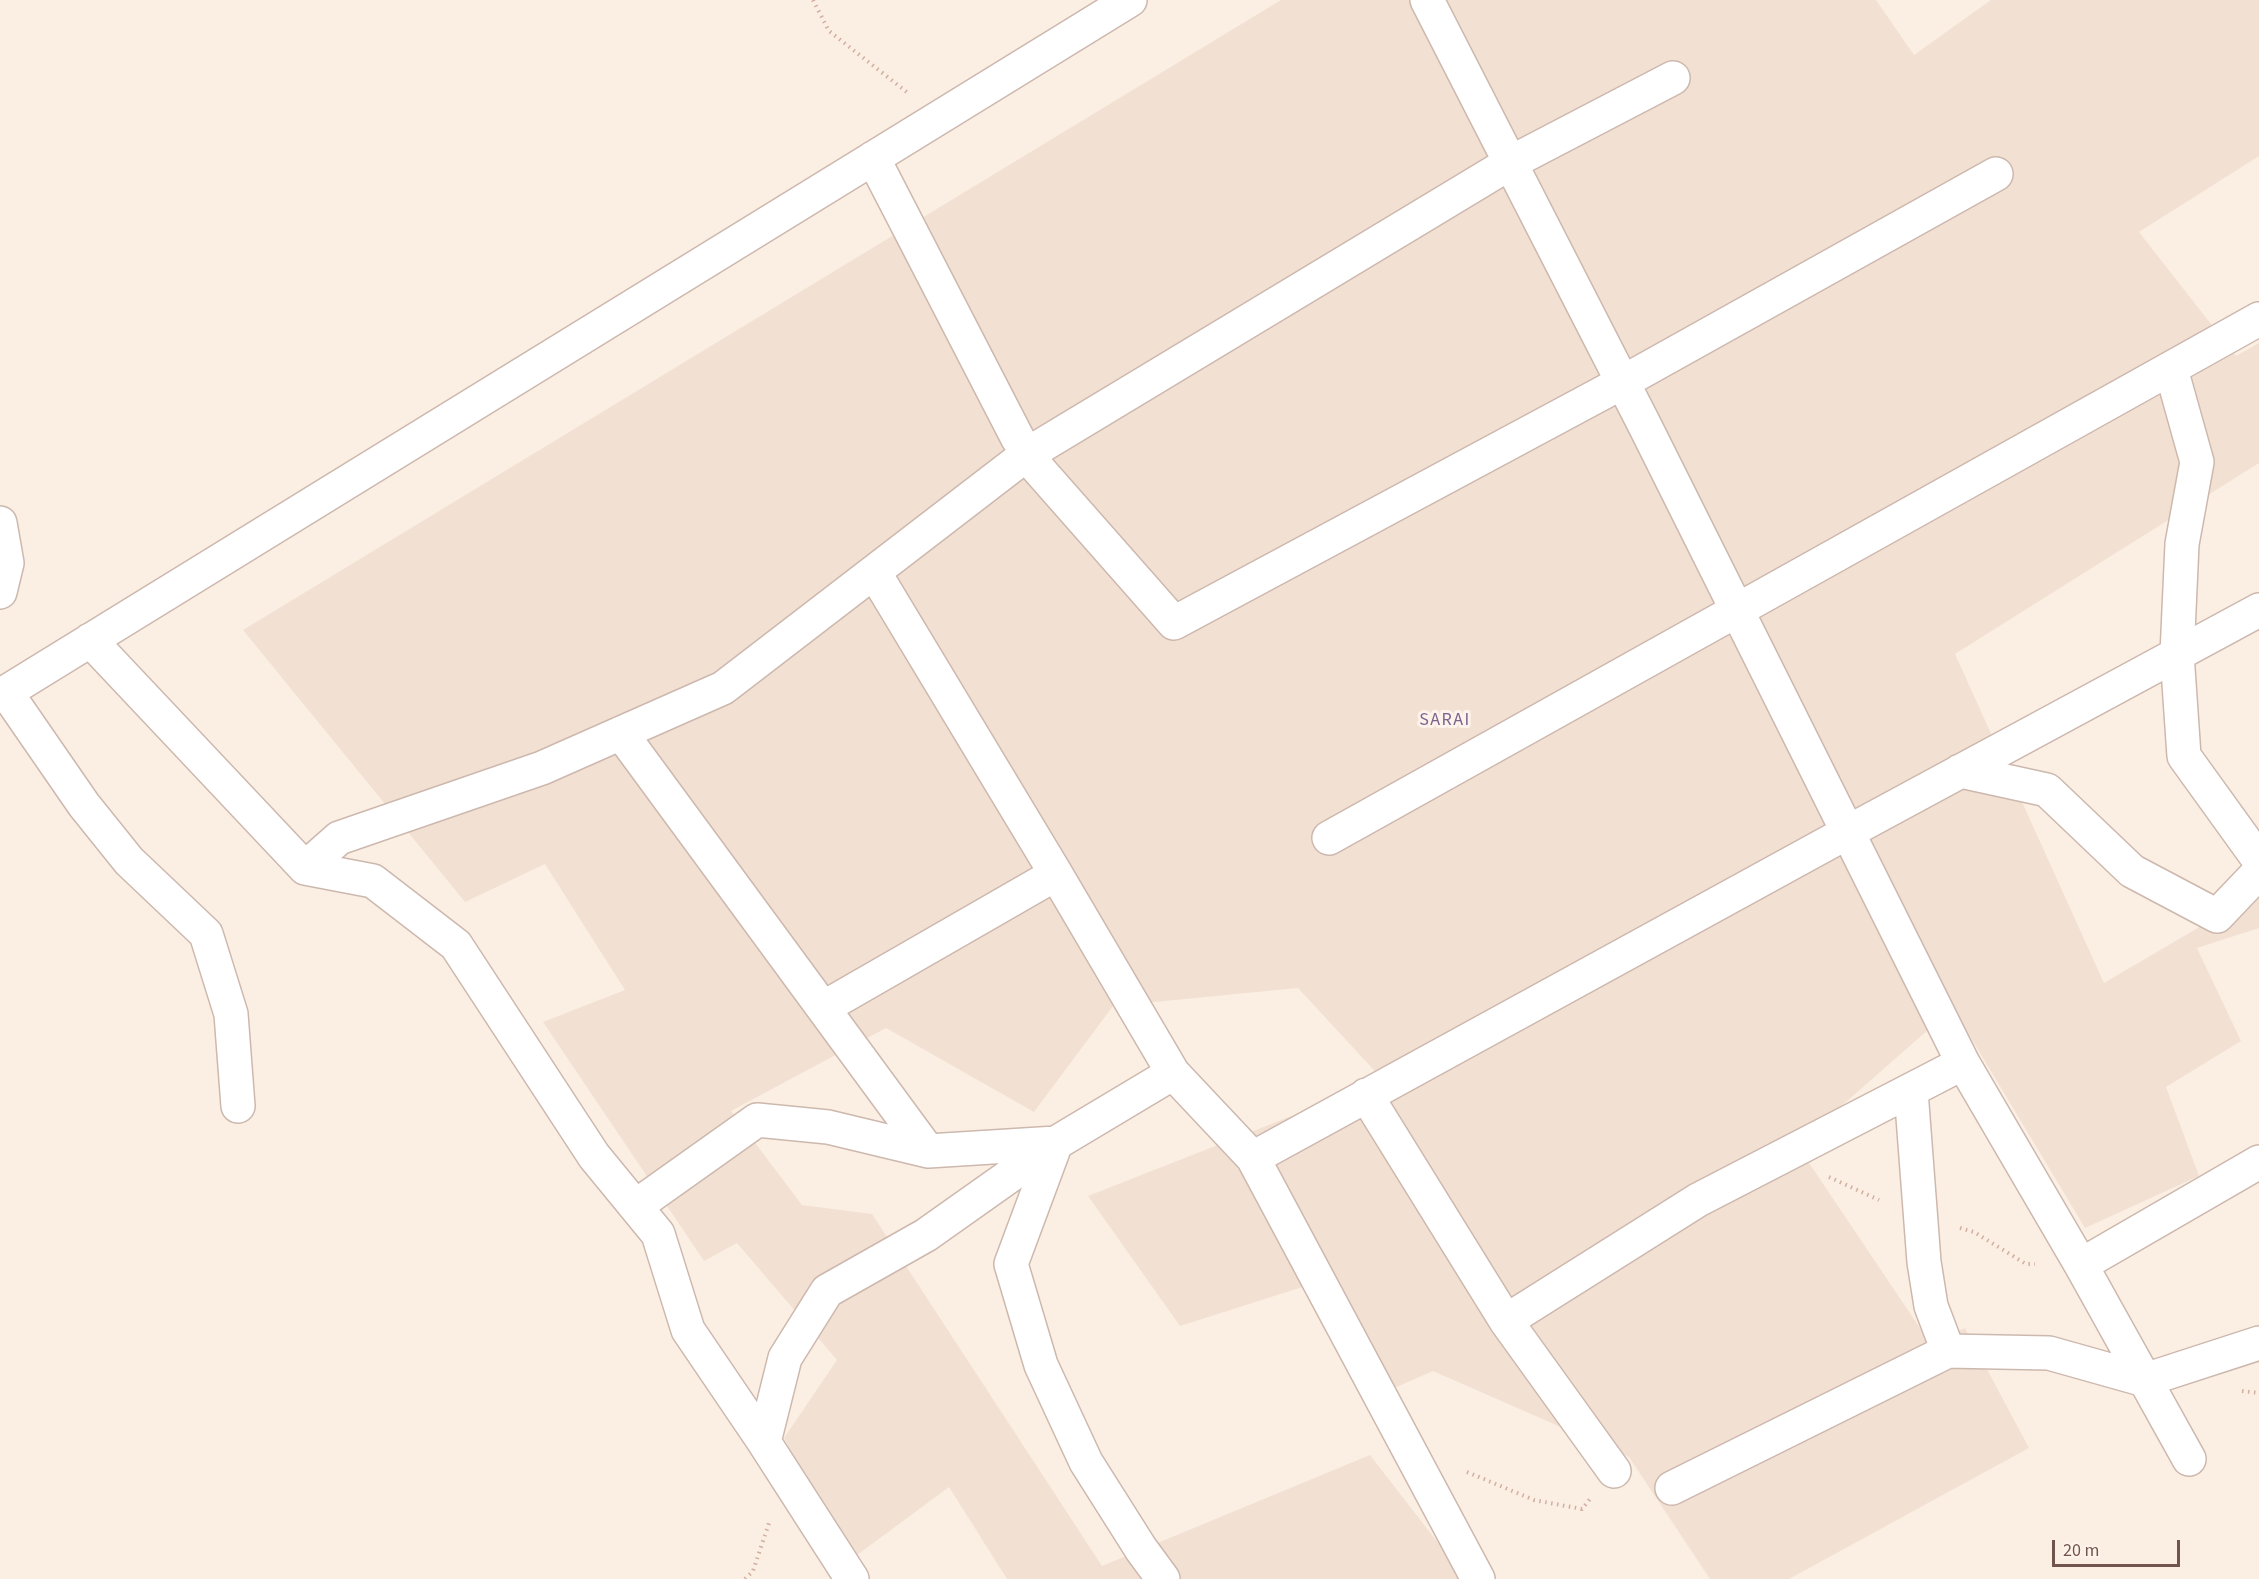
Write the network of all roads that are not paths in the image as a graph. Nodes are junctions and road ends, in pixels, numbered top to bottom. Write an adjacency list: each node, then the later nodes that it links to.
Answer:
1 (1130, 0): 4 (street)
2 (1427, 0): 5 (street)
3 (1672, 78): 5 (street)
4 (873, 158): 10 (street); 16 (street)
5 (1510, 163): 9 (street); 10 (street)
6 (1996, 174): 9 (street)
7 (2259, 319): 8 (street)
8 (2171, 369): 15 (street); 17 (street)
9 (1623, 382): 10 (street); 15 (street)
10 (1022, 447): 12 (street)
11 (0, 523): 13 (street)
12 (874, 572): 19 (street); 26 (street)
13 (0, 592)
14 (2259, 610): 17 (street)
15 (1737, 611): 21 (street); 22 (street)
16 (90, 640): 18 (street); 24 (street)
17 (2177, 654): 20 (street); 23 (street)
18 (3, 694): 32 (street)
19 (621, 733): 24 (street); 27 (street)
20 (1960, 771): 21 (street); 25 (street)
21 (1848, 832): 28 (street); 31 (street)
22 (1329, 838)
23 (2259, 860)
24 (306, 868): 37 (street)
25 (2259, 872)
26 (1056, 874): 27 (street); 29 (street)
27 (823, 1008): 34 (street)
28 (1963, 1063): 30 (street); 38 (street)
29 (1173, 1074): 33 (street); 35 (street)
30 (1911, 1090): 39 (street); 41 (street)
31 (1366, 1095): 35 (street); 39 (street)
32 (237, 1106)
33 (1056, 1143): 34 (street); 43 (street); 48 (street)
34 (927, 1151): 37 (street)
35 (1253, 1158): 49 (street)
36 (2259, 1162): 38 (street)
37 (636, 1206): 43 (street)
38 (2081, 1265): 42 (street)
39 (1506, 1321): 45 (street)
40 (2259, 1342): 42 (street)
41 (1948, 1351): 42 (street); 46 (street)
42 (2145, 1380): 44 (street)
43 (764, 1442): 47 (street)
44 (2189, 1459)
45 (1614, 1471)
46 (1672, 1488)
47 (852, 1579)
48 (1163, 1579)
49 (1478, 1579)

